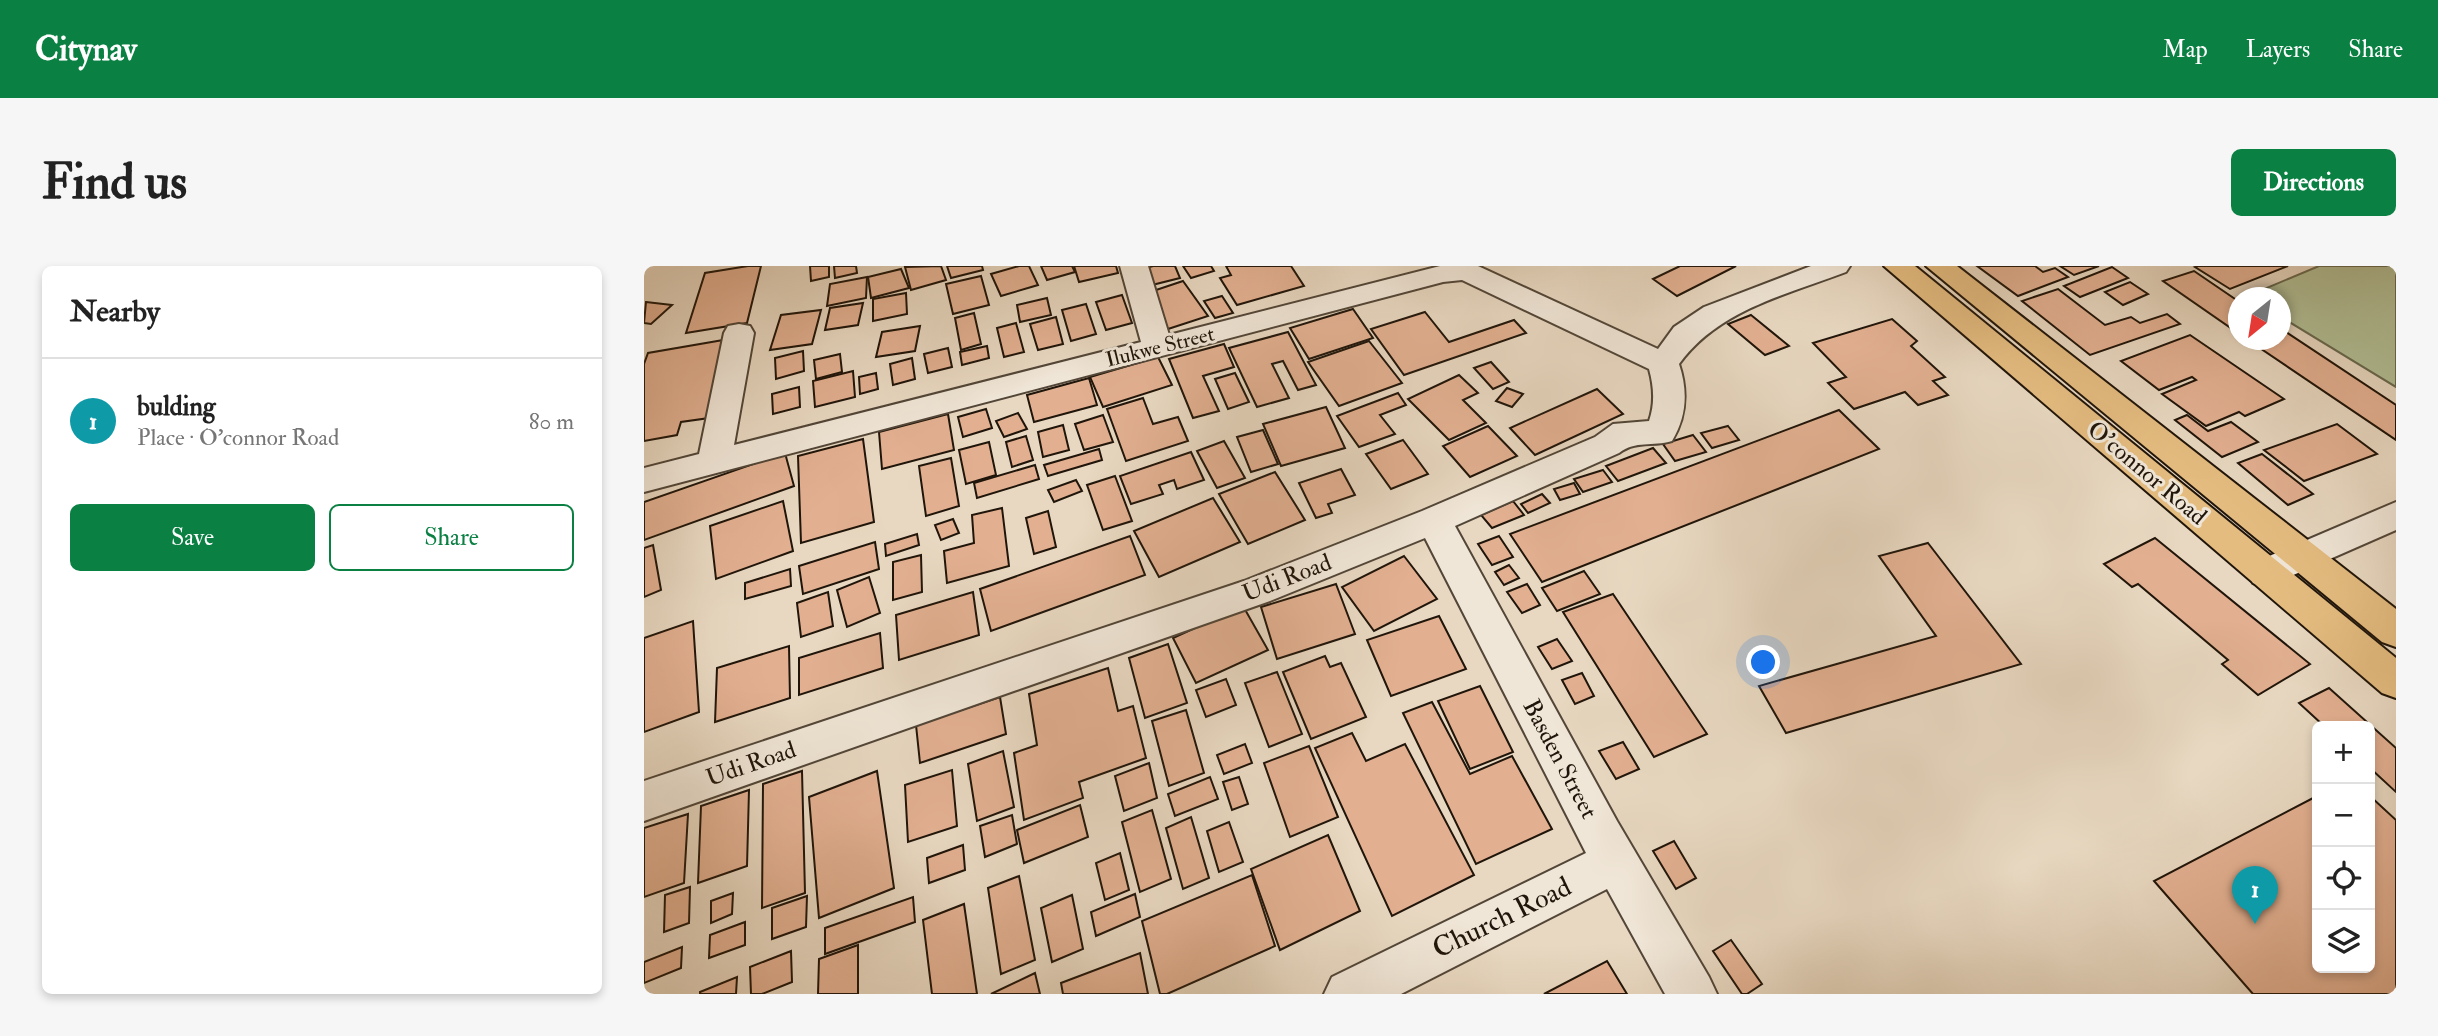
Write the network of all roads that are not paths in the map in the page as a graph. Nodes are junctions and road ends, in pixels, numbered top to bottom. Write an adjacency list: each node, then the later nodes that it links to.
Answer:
1 (1133, 266): 6 (street)
2 (1836, 266): 7 (street)
3 (1898, 266): 13 (main road, O'connor Road)
4 (1940, 266): 12 (main road, O'connor Road)
5 (739, 333): 8 (street)
6 (1158, 347): 7 (street, Ilukwe Street); 8 (street, Ilukwe Street)
7 (1663, 363): 11 (street, Udi Road)
8 (714, 461): 9 (street, Ilukwe Street)
9 (644, 480)
10 (2396, 515): 12 (street)
11 (1434, 520): 16 (street, Udi Road); 17 (street, Basden Street)
12 (2303, 557): 13 (street); 14 (main road, O'connor Road)
13 (2266, 573): 15 (main road, O'connor Road)
14 (2396, 631)
15 (2396, 681)
16 (644, 801)
17 (1617, 861): 18 (street, Church Road); 19 (street, Basden Street)
18 (1349, 994)
19 (1692, 994)

